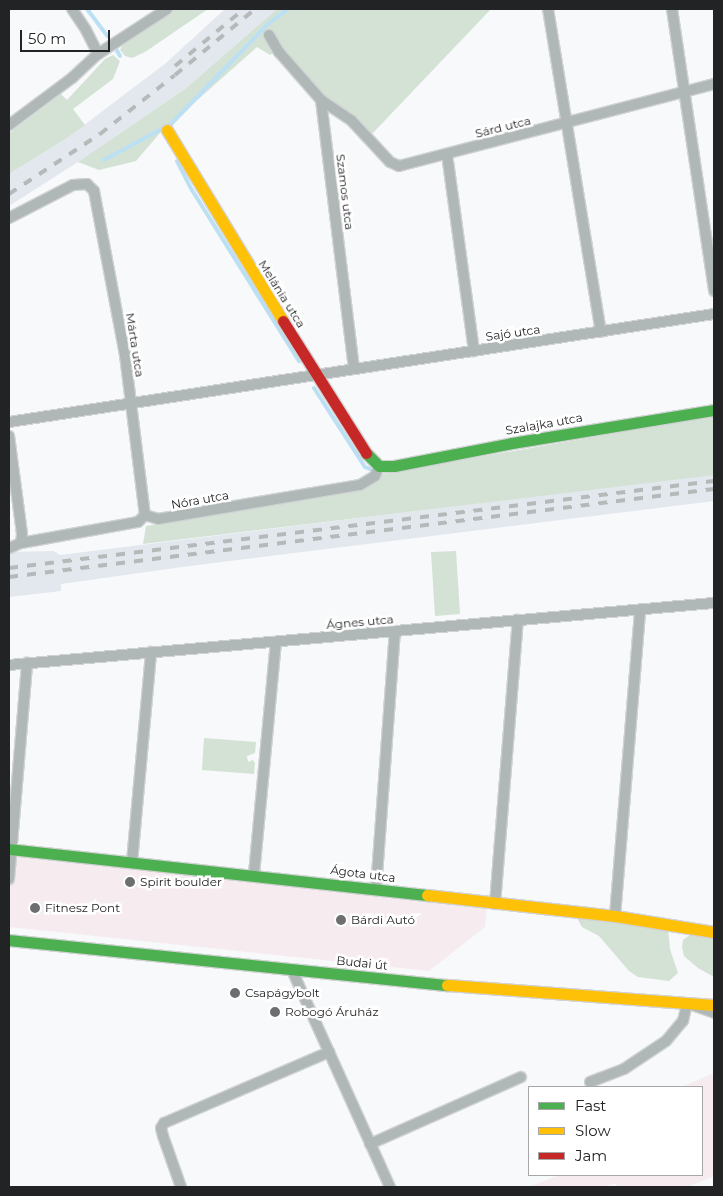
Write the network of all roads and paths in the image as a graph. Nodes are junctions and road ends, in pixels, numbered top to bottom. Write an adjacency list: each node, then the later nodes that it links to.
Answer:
1 (72, 9): 6 (street)
2 (166, 9): 6 (street)
3 (548, 9): 10 (street)
4 (672, 9): 8 (street)
5 (269, 35): 9 (street)
6 (98, 54): 11 (street)
7 (714, 84): 8 (street, Sárd utca)
8 (685, 91): 10 (street, Sárd utca); 15 (street)
9 (321, 100): 13 (street, Sárd utca); 19 (street, Szamos utca)
10 (566, 124): 13 (street, Sárd utca); 17 (street)
11 (9, 126)
12 (168, 130): 20 (street, Melánia utca)
13 (447, 154): 18 (street)
14 (9, 218): 21 (street, Márta utca)
15 (714, 291)
16 (714, 314): 17 (street, Sajó utca)
17 (601, 332): 18 (street, Sajó utca)
18 (474, 351): 19 (street, Sajó utca)
19 (354, 369): 20 (street, Sajó utca)
20 (316, 374): 21 (street, Sajó utca); 25 (street, Melánia utca)
21 (131, 404): 23 (street, Sajó utca); 26 (street, Márta utca)
22 (714, 410): 25 (street, Szalajka utca)
23 (9, 422)
24 (9, 436): 27 (street)
25 (378, 470): 26 (street, Nóra utca)
26 (145, 515): 27 (street, Nóra utca)
27 (16, 545)
28 (714, 603): 29 (street, Ágnes utca)
29 (640, 610): 30 (street, Ágnes utca); 42 (street)
30 (518, 620): 31 (street, Ágnes utca); 41 (street)
31 (395, 631): 32 (street, Ágnes utca); 40 (street)
32 (276, 642): 33 (street, Ágnes utca); 38 (street)
33 (151, 652): 34 (street, Ágnes utca); 37 (street)
34 (28, 663): 35 (street, Ágnes utca); 36 (street)
35 (9, 665)
36 (10, 849): 37 (street, Ágota utca); 39 (street)
37 (132, 862): 38 (street, Ágota utca)
38 (254, 874): 40 (street, Ágota utca)
39 (9, 879)
40 (376, 889): 41 (street, Ágota utca)
41 (496, 904): 42 (street, Ágota utca)
42 (615, 916): 43 (street, Ágota utca)
43 (714, 932)
44 (9, 940): 45 (street, Budai út)
45 (292, 970): 46 (street, Budai út); 49 (street)
46 (687, 1003): 47 (street, Budai út); 48 (street); 51 (street)
47 (714, 1005)
48 (714, 1013)
49 (329, 1052): 52 (street); 53 (street)
50 (521, 1077): 52 (street)
51 (590, 1082)
52 (370, 1144): 54 (street)
53 (181, 1187)
54 (390, 1187)

